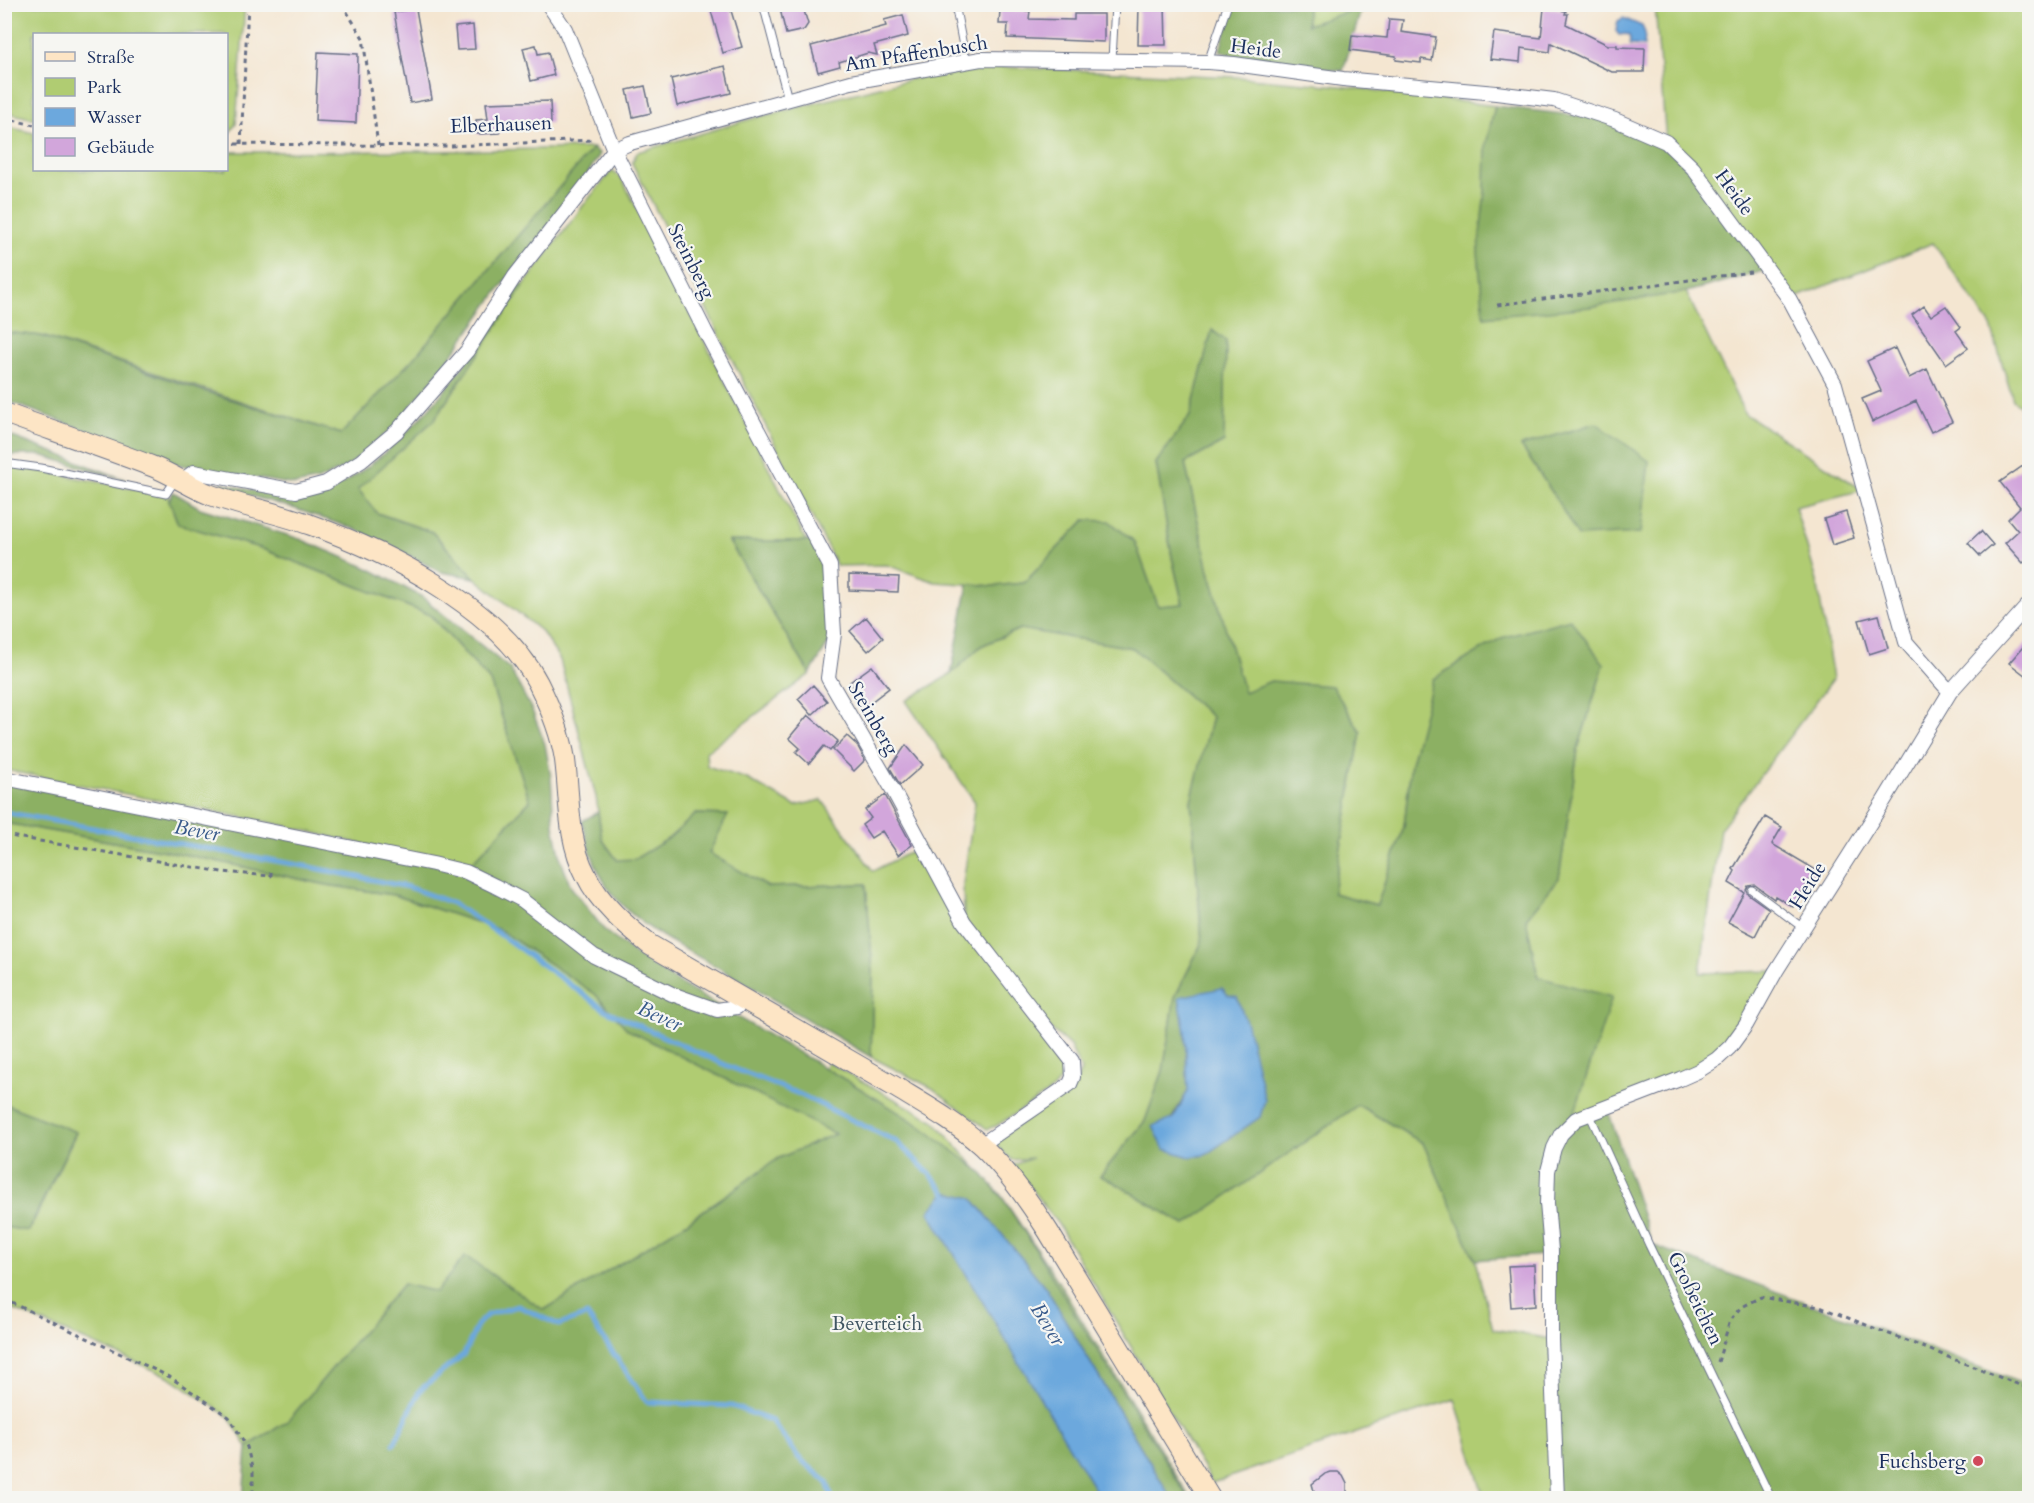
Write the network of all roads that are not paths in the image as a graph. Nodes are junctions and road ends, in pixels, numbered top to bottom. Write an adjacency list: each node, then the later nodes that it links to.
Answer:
1 (548, 4): 10 (street)
2 (763, 4): 9 (lane)
3 (954, 4): 7 (lane)
4 (1114, 4): 6 (lane)
5 (1228, 4): 8 (lane)
6 (1112, 60): 7 (street, Am Pfaffenbusch); 8 (street, Am Pfaffenbusch)
7 (966, 62): 9 (street, Am Pfaffenbusch)
8 (1208, 62): 15 (street, Heide)
9 (788, 99): 10 (street, Am Pfaffenbusch)
10 (615, 150): 13 (street); 21 (street, Steinberg)
11 (4, 413): 13 (street)
12 (4, 463): 13 (lane)
13 (180, 479): 19 (street)
14 (2030, 603): 15 (street, Heide)
15 (1950, 692): 18 (street, Heide)
16 (4, 778): 19 (street)
17 (1752, 890): 18 (lane)
18 (1803, 928): 20 (street, Heide)
19 (743, 998): 21 (street)
20 (1589, 1113): 23 (street); 24 (lane, Großeichen)
21 (981, 1145): 22 (street)
22 (1206, 1493)
23 (1557, 1498)
24 (1771, 1498)

